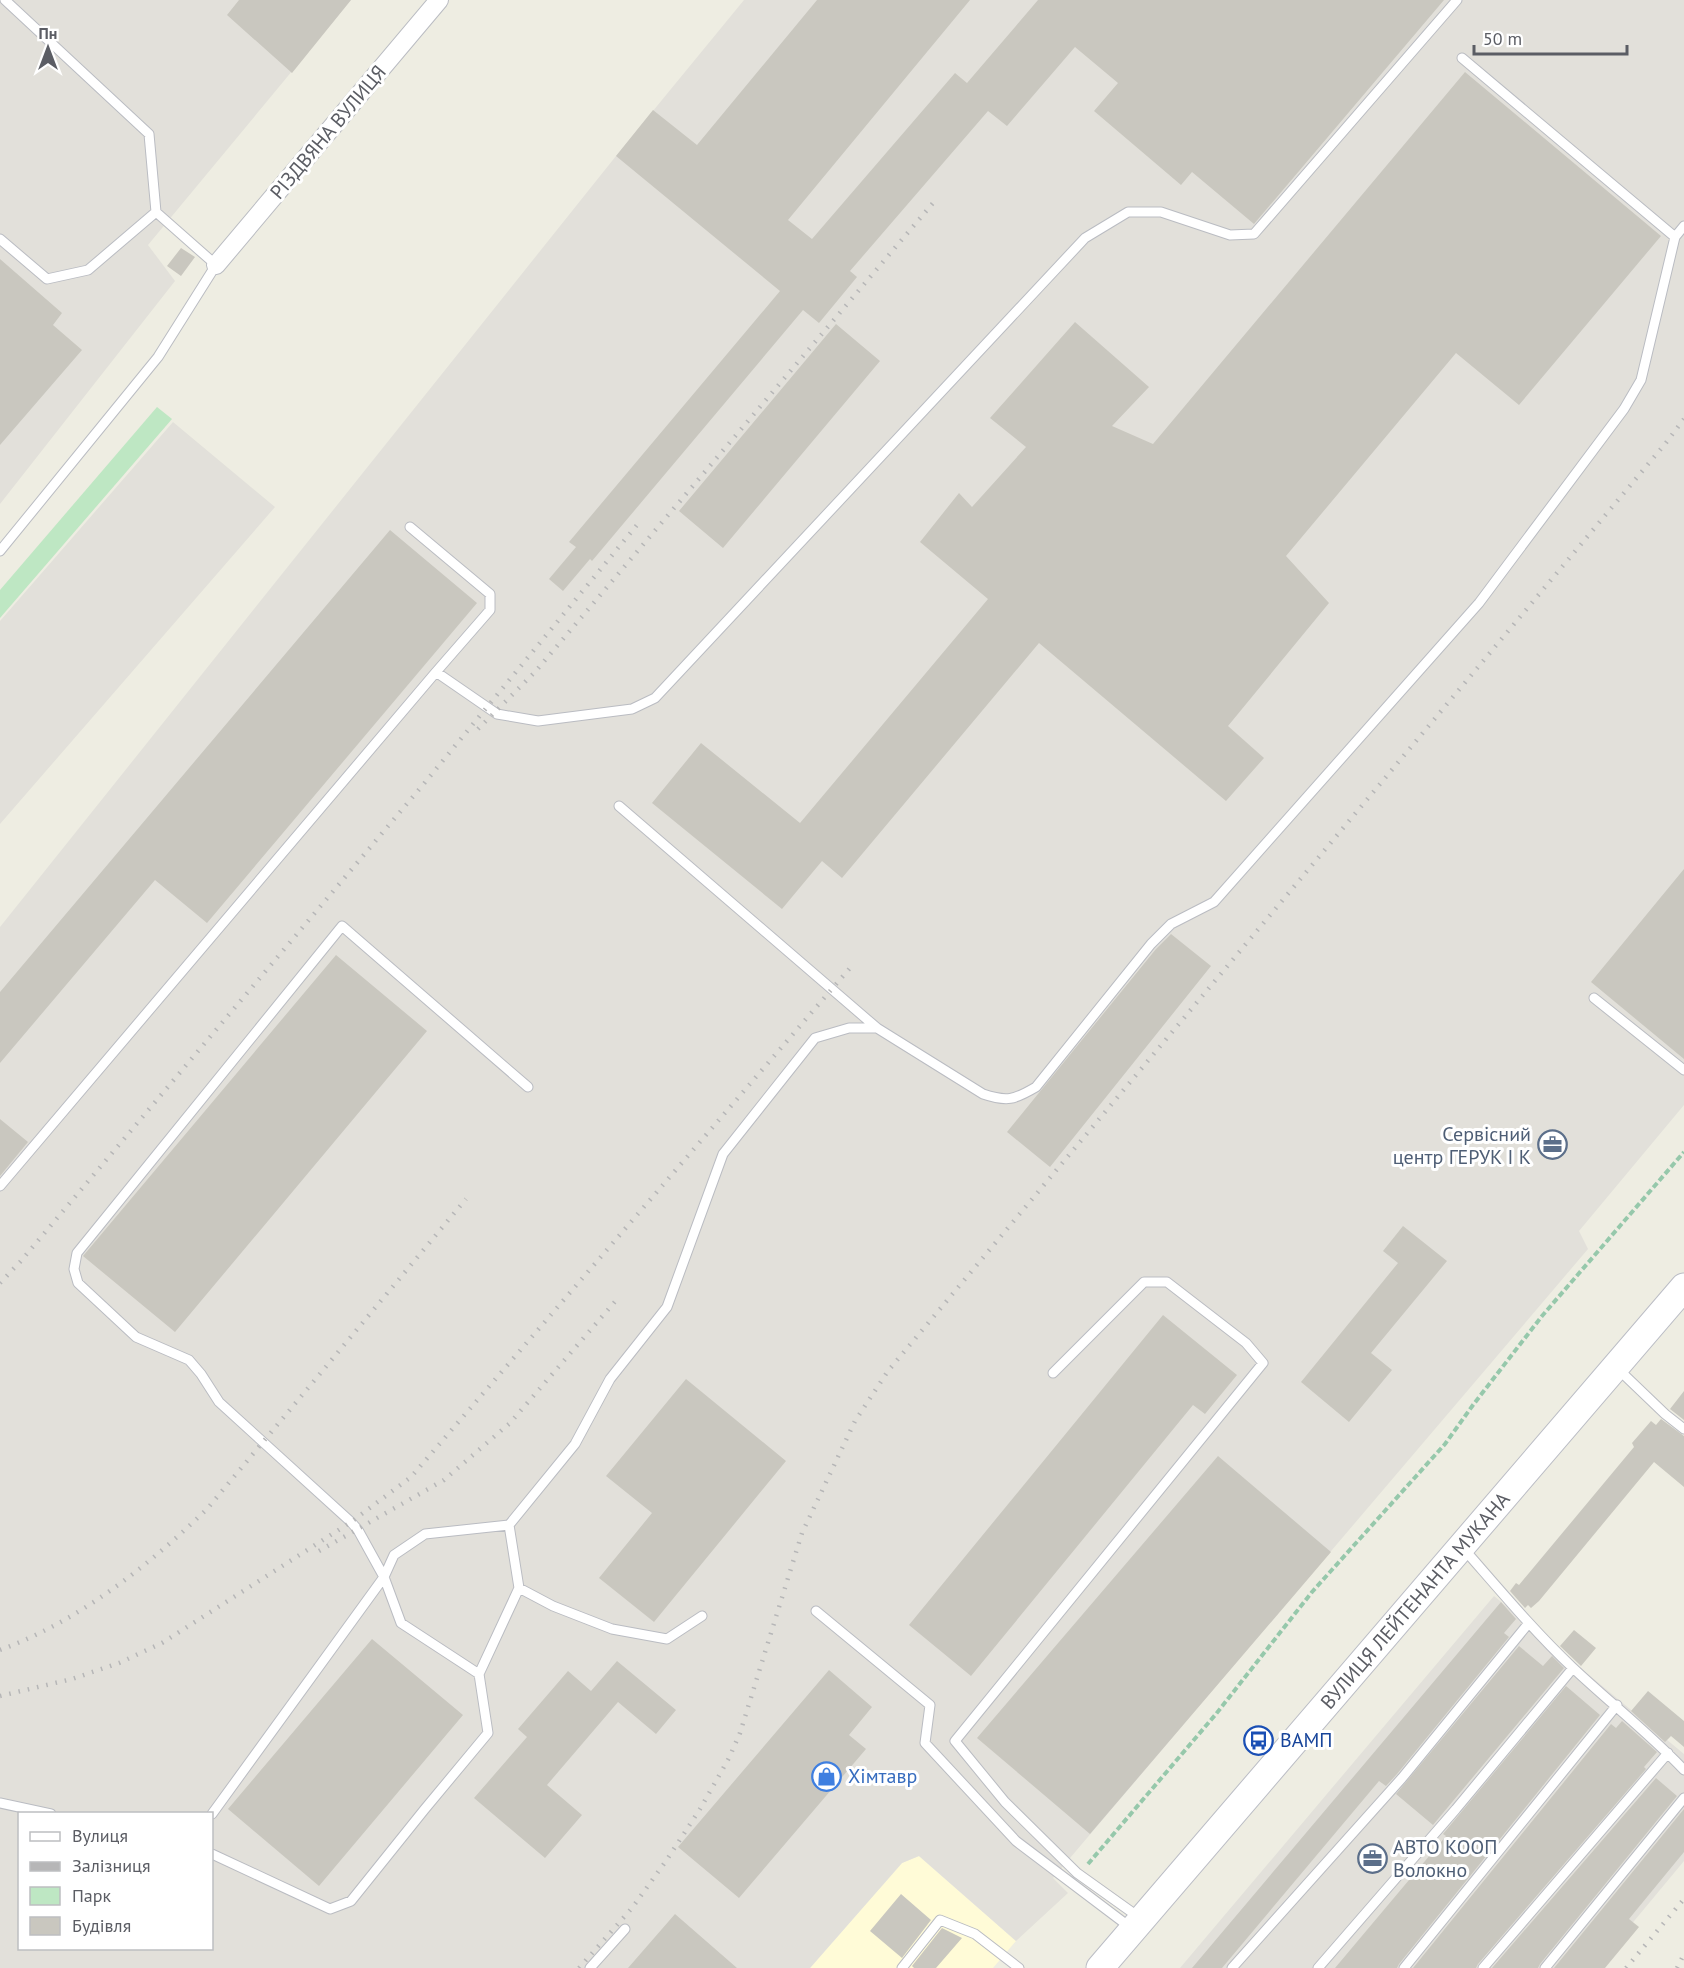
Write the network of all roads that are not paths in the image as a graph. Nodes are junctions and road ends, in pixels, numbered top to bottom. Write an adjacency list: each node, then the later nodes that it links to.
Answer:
1 (5, 0): 5 (lane)
2 (1457, 0): 12 (lane)
3 (433, 2): 9 (street, РІЗДВЯНА ВУЛИЦЯ)
4 (1462, 58): 7 (lane)
5 (156, 212): 8 (lane); 9 (lane)
6 (1684, 226): 7 (lane)
7 (1675, 237): 15 (lane)
8 (0, 239)
9 (216, 265): 11 (lane)
10 (410, 527): 12 (lane)
11 (0, 550)
12 (436, 672): 18 (lane)
13 (619, 806): 15 (lane)
14 (1594, 998): 16 (lane)
15 (877, 1028): 23 (lane)
16 (1684, 1070)
17 (528, 1087): 25 (lane)
18 (0, 1186)
19 (1684, 1287): 20 (main road, ВУЛИЦЯ ЛЕЙТЕНАНТА МУКАНА)
20 (1615, 1367): 22 (lane); 24 (main road, ВУЛИЦЯ ЛЕЙТЕНАНТА МУКАНА)
21 (1053, 1373): 40 (lane)
22 (1684, 1429)
23 (509, 1525): 25 (lane); 26 (lane)
24 (1462, 1546): 29 (lane); 40 (main road, ВУЛИЦЯ ЛЕЙТЕНАНТА МУКАНА)
25 (384, 1577): 31 (lane); 38 (lane)
26 (519, 1588): 28 (lane); 31 (lane)
27 (816, 1611): 40 (lane)
28 (702, 1616)
29 (1528, 1624): 30 (lane); 46 (lane)
30 (1573, 1668): 32 (lane); 47 (lane)
31 (478, 1674): 39 (lane)
32 (1617, 1706): 33 (lane); 48 (lane)
33 (1668, 1753): 34 (lane); 49 (lane)
34 (1684, 1770)
35 (1684, 1798): 50 (lane)
36 (0, 1803): 37 (lane)
37 (42, 1812)
38 (213, 1813)
39 (213, 1854)
40 (1137, 1925): 45 (main road, ВУЛИЦЯ ЛЕЙТЕНАНТА МУКАНА)
41 (625, 1929): 42 (lane)
42 (590, 1968)
43 (902, 1968): 44 (lane)
44 (1018, 1968)
45 (1100, 1968)
46 (1232, 1968)
47 (1318, 1968)
48 (1404, 1968)
49 (1483, 1968)
50 (1545, 1968)

